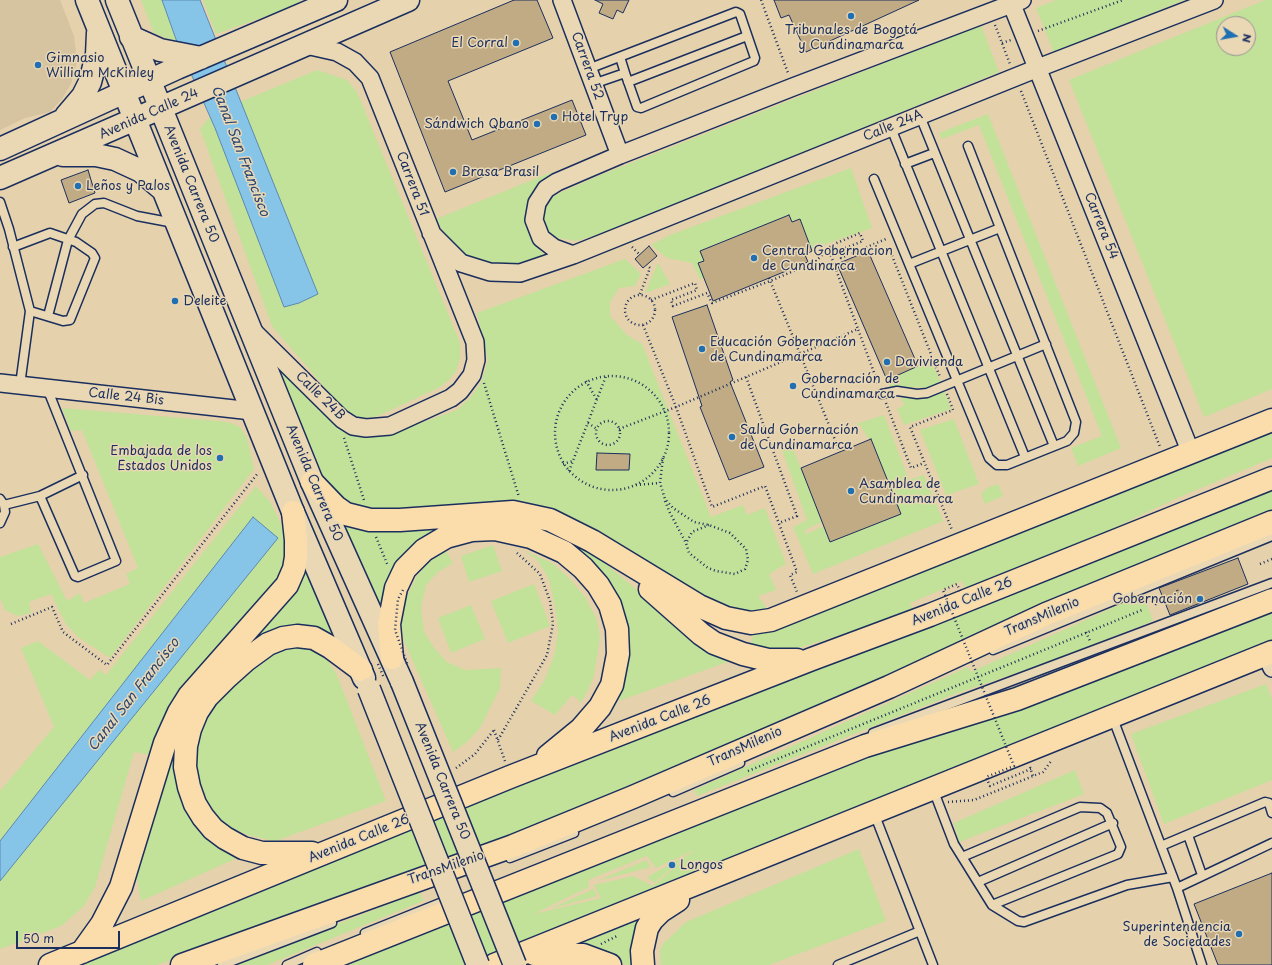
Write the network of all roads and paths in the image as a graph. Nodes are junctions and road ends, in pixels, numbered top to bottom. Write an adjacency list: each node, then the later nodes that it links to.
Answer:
1 (87, 0): 12 (main road)
2 (117, 0): 13 (main road, Avenida Carrera 50)
3 (336, 0): 10 (main road)
4 (408, 0): 17 (main road, Avenida Calle 24)
5 (562, 0): 22 (street, Carrera 52)
6 (761, 0): 26 (path)
7 (1123, 0): 15 (path)
8 (1214, 0): 20 (street, Calle 24A)
9 (1015, 1): 11 (street); 15 (street, Carrera 54)
10 (313, 6): 19 (main road)
11 (990, 12): 16 (path); 26 (street)
12 (98, 28): 27 (main road); 31 (main road)
13 (131, 36): 19 (main road); 24 (main road, Avenida Carrera 50)
14 (748, 36): 18 (lane); 25 (lane); 25 (lane)
15 (1024, 36): 16 (path); 20 (street, Carrera 54)
16 (1002, 43): 23 (path)
17 (306, 45): 28 (main road, Avenida Calle 24); 47 (street, Carrera 51)
18 (620, 57): 21 (lane); 22 (lane)
19 (172, 60): 24 (main road)
20 (1038, 68): 23 (street, Calle 24A); 89 (street, Carrera 54)
21 (625, 73): 22 (lane); 25 (lane)
22 (590, 76): 37 (street, Carrera 52)
23 (1016, 77): 30 (street, Calle 24A); 95 (path)
24 (149, 81): 27 (main road); 29 (main road, Avenida Carrera 50)
25 (628, 82)
26 (793, 87): 37 (street)
27 (124, 92): 31 (main road); 32 (main road)
28 (194, 94): 29 (main road, Avenida Calle 24); 39 (main road)
29 (160, 109): 32 (main road, Avenida Calle 24); 39 (main road, Avenida Carrera 50)
30 (920, 116): 33 (street, Calle 24A); 36 (lane)
31 (63, 120): 35 (main road)
32 (135, 120): 38 (main road, Avenida Calle 24); 43 (main road)
33 (891, 128): 40 (lane); 53 (street, Calle 24A)
34 (968, 146): 46 (lane)
35 (0, 148)
36 (934, 153): 40 (lane); 49 (lane)
37 (620, 155): 53 (street)
38 (48, 158): 41 (main road, Avenida Calle 24); 43 (main road)
39 (183, 161): 62 (main road, Avenida Carrera 50)
40 (905, 164): 52 (lane)
41 (0, 178)
42 (874, 179): 54 (lane)
43 (163, 190): 45 (main road)
44 (0, 202): 50 (lane)
45 (176, 223): 48 (lane); 80 (main road)
46 (1000, 228): 49 (lane); 64 (lane)
47 (431, 233): 53 (street, Calle 24A); 67 (street, Carrera 51)
48 (68, 240): 50 (lane); 60 (lane); 60 (lane)
49 (970, 240): 52 (lane); 66 (lane)
50 (13, 247): 59 (lane)
51 (828, 248): 56 (path); 63 (path); 75 (path)
52 (941, 252): 54 (lane); 68 (lane)
53 (573, 255)
54 (909, 264): 71 (lane)
55 (647, 265): 57 (path)
56 (770, 280): 58 (path); 65 (path)
57 (640, 294): 58 (path); 61 (path)
58 (651, 300): 61 (path)
59 (30, 312): 60 (lane); 74 (lane)
60 (48, 316)
61 (643, 325): 79 (path)
62 (249, 327): 82 (street, Calle 24B); 101 (main road, Avenida Carrera 50)
63 (858, 329): 65 (path); 77 (path)
64 (1046, 344): 66 (lane); 87 (lane)
65 (800, 354): 70 (path); 88 (path)
66 (1017, 356): 68 (lane); 87 (lane)
67 (476, 360): 82 (street, Calle 24B); 109 (path)
68 (988, 367): 71 (lane); 91 (lane)
69 (606, 376): 72 (path); 78 (path); 81 (path)
70 (746, 377): 79 (path); 113 (path)
71 (956, 380): 75 (lane); 91 (lane)
72 (586, 381): 78 (path); 96 (path)
73 (0, 383): 74 (street, Calle 24 Bis)
74 (20, 385): 76 (street, Calle 24 Bis)
75 (944, 386): 77 (lane); 94 (path)
76 (47, 388): 80 (street, Calle 24 Bis); 99 (lane)
77 (882, 394): 94 (path)
78 (597, 400): 84 (path)
79 (676, 407): 81 (path); 113 (path)
80 (252, 411): 90 (main road)
81 (665, 411): 85 (path); 92 (path)
82 (336, 414): 110 (path)
83 (1272, 420): 89 (main road)
84 (588, 423): 86 (path); 93 (path)
85 (620, 429): 86 (path); 86 (path)
86 (597, 430)
87 (1054, 446): 91 (lane)
88 (840, 452)
89 (1191, 453): 95 (main road)
90 (270, 457): 108 (main road); 130 (path)
91 (1025, 457)
92 (663, 458): 102 (path); 103 (path)
93 (573, 461): 96 (path); 97 (path)
94 (924, 463): 115 (path)
95 (1166, 463): 119 (main road)
96 (564, 464): 97 (path)
97 (569, 471): 103 (path)
98 (1272, 471): 104 (main road)
99 (83, 475): 105 (lane); 105 (lane)
100 (1272, 478): 104 (main road, Avenida Calle 26)
101 (312, 482): 110 (main road); 132 (main road, Avenida Carrera 50)
102 (660, 483): 103 (path); 106 (path)
103 (636, 485)
104 (1240, 491): 134 (main road, Avenida Calle 26)
105 (40, 496): 107 (lane)
106 (665, 499): 114 (path); 117 (path)
107 (2, 502): 112 (lane)
108 (292, 512): 135 (main road); 174 (main road)
109 (524, 514): 110 (main road); 119 (main road)
110 (370, 520): 124 (path)
111 (1272, 522): 179 (main road)
112 (0, 523)
113 (779, 523): 122 (path)
114 (709, 525): 117 (path); 117 (path)
115 (953, 534)
116 (1272, 536): 131 (lane, TransMilenio)
117 (686, 543)
118 (514, 551): 138 (path)
119 (610, 554): 134 (main road)
120 (1272, 560): 121 (path)
121 (1260, 564)
122 (794, 582)
123 (1272, 583): 137 (lane)
124 (399, 588): 132 (main road); 141 (main road)
125 (960, 591): 142 (path, bridge)
126 (1148, 595): 127 (path)
127 (1171, 598)
128 (1272, 600): 176 (main road)
129 (1142, 610): 143 (path)
130 (11, 624)
131 (985, 654)
132 (392, 658): 177 (main road, Avenida Carrera 50, bridge)
133 (1270, 658): 136 (main road)
134 (812, 659): 141 (main road, Avenida Calle 26)
135 (365, 680): 155 (main road); 182 (main road, bridge)
136 (1112, 715): 145 (main road); 154 (lane)
137 (862, 737)
138 (498, 740): 140 (path); 144 (path)
139 (750, 758): 146 (lane, TransMilenio)
140 (456, 768)
141 (532, 768): 144 (main road, Avenida Calle 26)
142 (1031, 769)
143 (744, 772)
144 (510, 777): 155 (main road, Avenida Calle 26)
145 (933, 788): 147 (main road); 156 (lane)
146 (663, 796)
147 (874, 812): 160 (main road); 171 (lane)
148 (1272, 813): 151 (lane)
149 (1112, 823): 156 (lane); 164 (lane); 169 (lane)
150 (584, 829): 157 (lane, TransMilenio)
151 (1188, 835): 154 (lane); 161 (lane)
152 (1272, 843): 161 (lane)
153 (596, 844): 167 (lane)
154 (1161, 846): 162 (lane)
155 (329, 852): 174 (main road, Avenida Calle 26)
156 (962, 857): 164 (lane)
157 (504, 861)
158 (483, 868): 159 (lane, TransMilenio)
159 (469, 873)
160 (725, 873): 177 (main road); 185 (main road)
161 (1202, 875): 166 (lane)
162 (1173, 877): 166 (lane); 169 (lane)
163 (454, 878): 165 (lane, TransMilenio)
164 (978, 882): 169 (lane)
165 (433, 885)
166 (1177, 888): 188 (lane)
167 (478, 890)
168 (463, 895): 173 (lane)
169 (992, 905)
170 (338, 920): 180 (lane)
171 (920, 931): 186 (lane); 187 (lane)
172 (621, 934): 175 (path)
173 (360, 935)
174 (82, 952): 178 (main road, Avenida Calle 26)
175 (583, 955): 177 (main road); 184 (main road)
176 (319, 958): 181 (lane)
177 (519, 959): 183 (main road)
178 (50, 965)
179 (182, 965)
180 (222, 965)
181 (286, 965)
182 (478, 965)
183 (494, 965)
184 (610, 965)
185 (643, 965)
186 (838, 965)
187 (933, 965)
188 (1202, 965)

